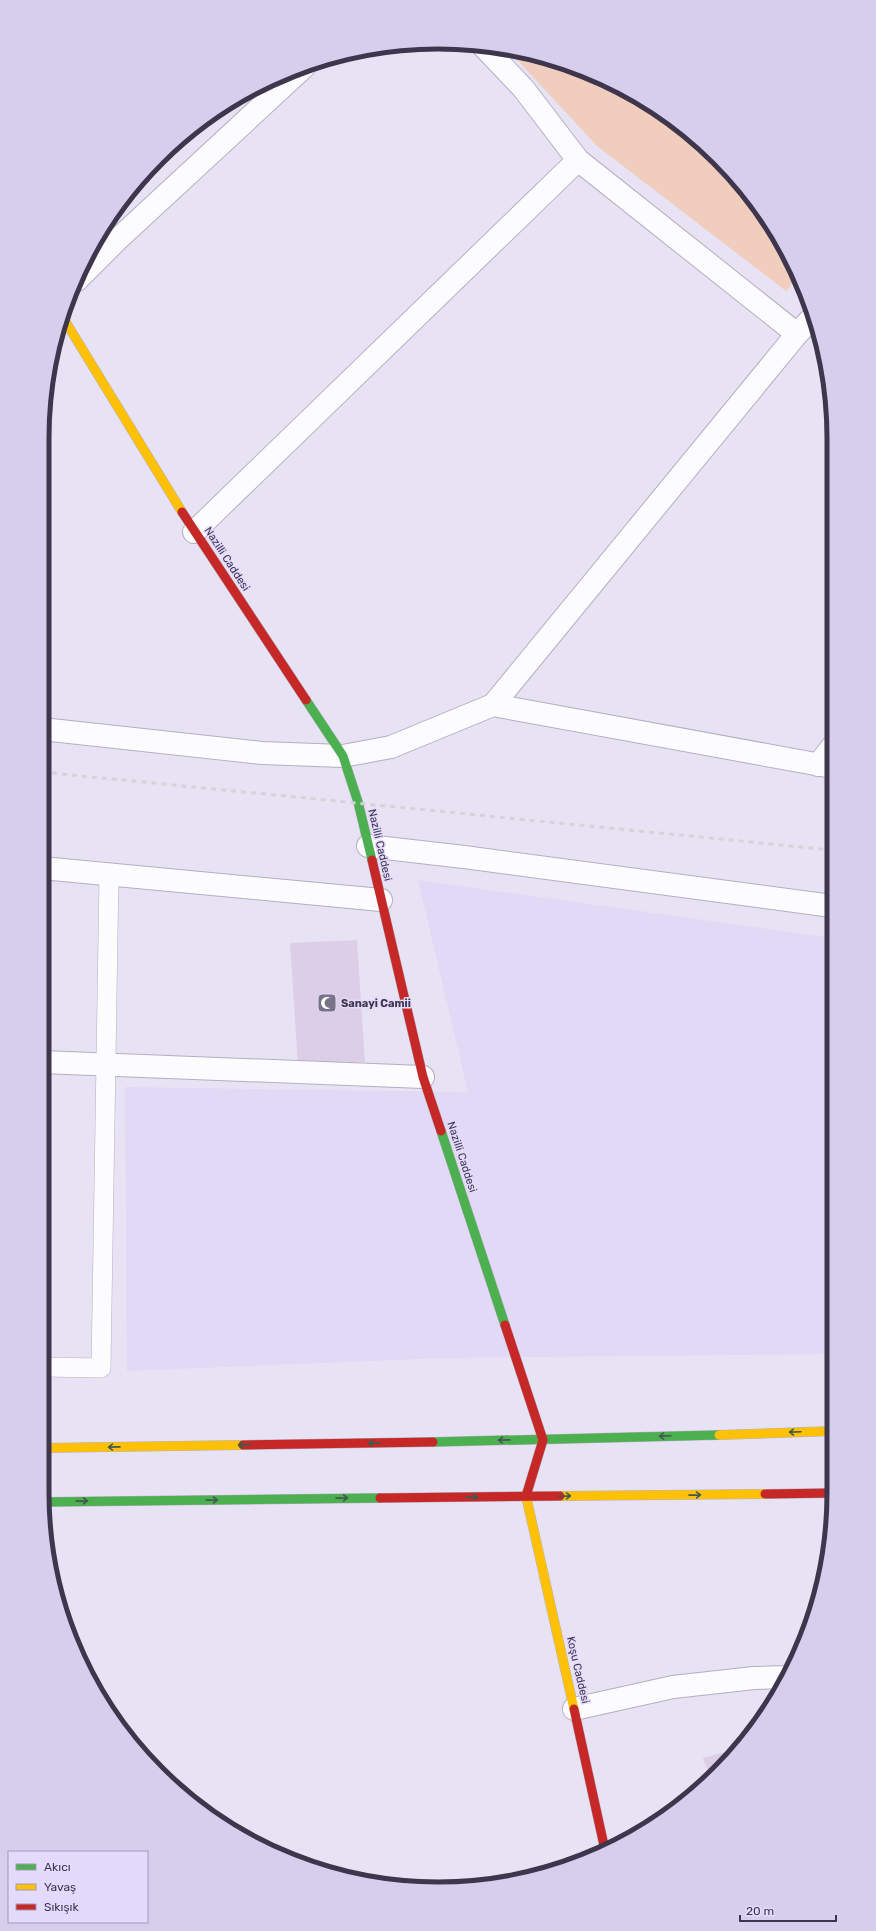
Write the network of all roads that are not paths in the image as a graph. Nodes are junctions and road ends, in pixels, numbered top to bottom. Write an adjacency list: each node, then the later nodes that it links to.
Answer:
1 (489, 52): 3 (street)
2 (292, 78): 4 (street)
3 (578, 160): 7 (street); 8 (street)
4 (87, 270)
5 (809, 321): 7 (street)
6 (67, 323): 8 (main road, Nazilli Caddesi)
7 (797, 334): 9 (street)
8 (194, 532): 11 (main road, Nazilli Caddesi)
9 (493, 705): 11 (street); 12 (street)
10 (49, 730): 11 (street)
11 (343, 756): 13 (main road, Nazilli Caddesi)
12 (825, 766)
13 (368, 846): 16 (main road, Nazilli Caddesi); 17 (street)
14 (49, 869): 15 (street)
15 (109, 875): 16 (street); 19 (lane)
16 (381, 900): 20 (main road, Nazilli Caddesi)
17 (827, 905)
18 (49, 1062): 19 (street)
19 (107, 1064): 20 (street); 21 (lane)
20 (423, 1077): 23 (main road, Nazilli Caddesi)
21 (49, 1367)
22 (827, 1431): 23 (main road, one-way to 23)
23 (543, 1440): 24 (main road, one-way to 24); 26 (main road)
24 (49, 1448)
25 (827, 1493): 26 (main road, one-way to 25)
26 (526, 1496): 27 (main road, one-way to 26); 29 (main road, Koşu Caddesi)
27 (49, 1502)
28 (781, 1676): 29 (street)
29 (574, 1708): 30 (main road, Koşu Caddesi)
30 (604, 1845)

